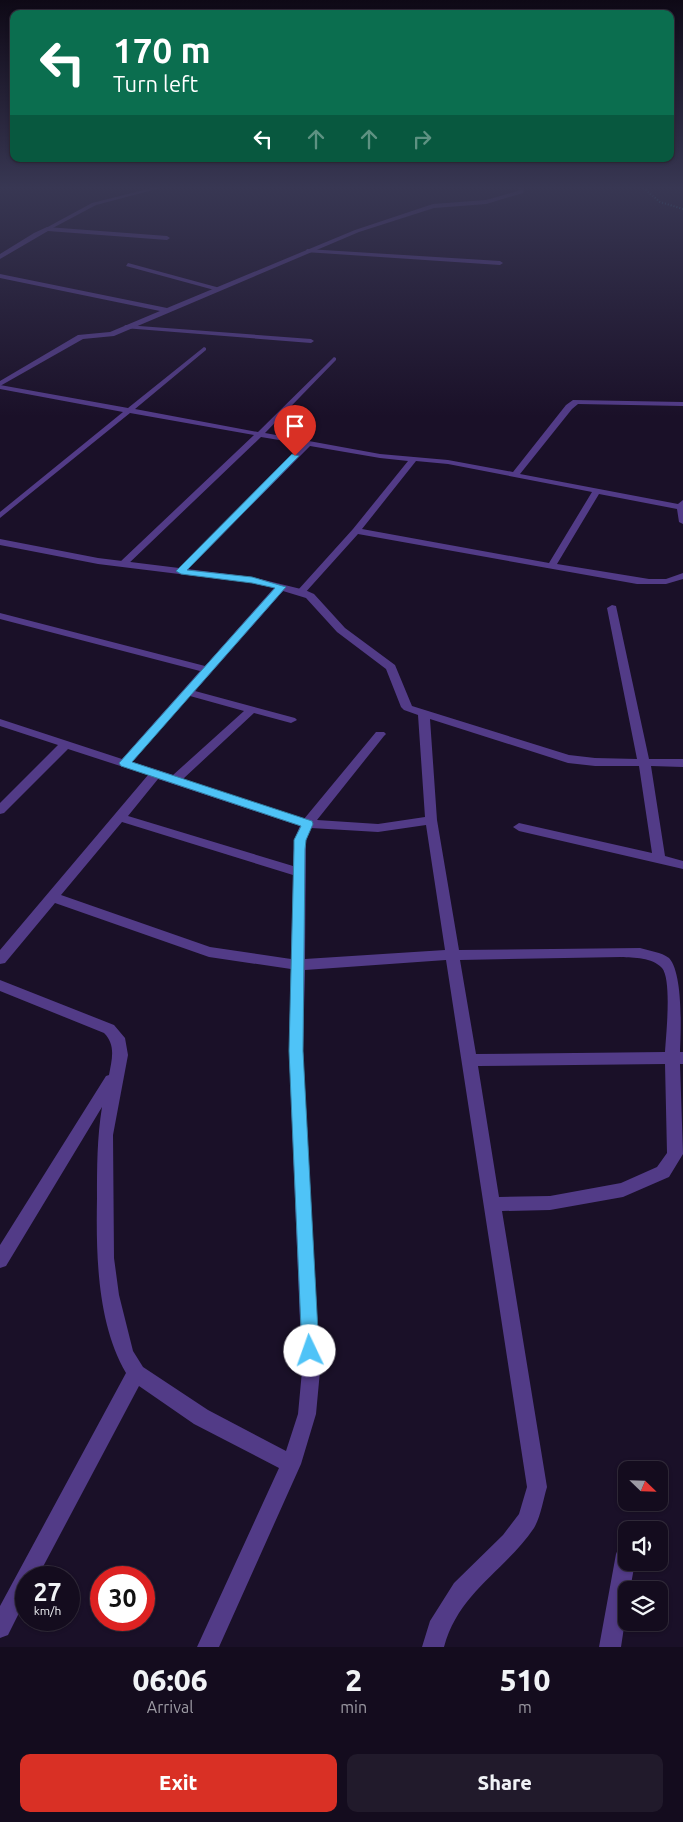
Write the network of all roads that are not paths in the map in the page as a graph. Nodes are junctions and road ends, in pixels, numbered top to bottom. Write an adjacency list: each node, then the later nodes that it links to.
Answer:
1 (278, 263): 4 (street)
2 (128, 265): 4 (lane)
3 (0, 276): 5 (street)
4 (218, 288): 5 (street)
5 (166, 310): 6 (street)
6 (126, 327): 7 (lane); 10 (street)
7 (311, 341)
8 (204, 349): 12 (lane)
9 (334, 359): 13 (lane)
10 (0, 385): 12 (lane)
11 (683, 404): 16 (lane)
12 (128, 410): 13 (lane); 19 (lane)
13 (260, 434): 14 (lane); 23 (lane)
14 (308, 443): 15 (lane); 25 (lane)
15 (414, 459): 16 (lane); 21 (lane)
16 (515, 475): 17 (lane)
17 (597, 491): 18 (lane); 24 (lane)
18 (682, 505): 20 (lane)
19 (0, 516)
20 (683, 522)
21 (356, 531): 24 (lane); 28 (lane)
22 (0, 542): 23 (street)
23 (123, 564): 25 (street)
24 (552, 565): 26 (lane)
25 (181, 571): 27 (street)
26 (683, 576)
27 (281, 587): 28 (street); 31 (street)
28 (301, 592): 34 (street)
29 (612, 608): 39 (street)
30 (0, 616): 31 (street)
31 (208, 670): 32 (street)
32 (188, 692): 33 (street); 40 (street)
33 (252, 710): 35 (street); 43 (street)
34 (424, 714): 39 (street); 46 (street)
35 (291, 720)
36 (0, 722): 38 (street)
37 (380, 734): 47 (street)
38 (66, 744): 40 (street); 44 (street)
39 (644, 762): 41 (street); 49 (street)
40 (124, 763): 42 (street)
41 (683, 763)
42 (156, 774): 43 (street); 45 (street)
43 (175, 780): 47 (street)
44 (0, 810)
45 (118, 817): 51 (street); 52 (street)
46 (431, 820): 47 (street); 53 (street)
47 (308, 824): 51 (street)
48 (519, 827): 49 (street)
49 (659, 859): 50 (street)
50 (683, 865)
51 (300, 873): 55 (street)
52 (53, 897): 54 (street); 55 (street)
53 (452, 955): 55 (street); 57 (street); 58 (street)
54 (0, 959)
55 (298, 965): 64 (street)
56 (0, 985): 59 (street)
57 (677, 1057): 58 (street); 60 (street)
58 (469, 1060): 61 (street)
59 (118, 1069): 62 (street); 63 (street)
60 (679, 1156): 61 (street)
61 (492, 1204): 70 (street)
62 (0, 1260)
63 (136, 1372): 64 (street); 65 (street)
64 (291, 1464): 69 (street)
65 (32, 1566)
66 (623, 1571): 71 (street)
67 (15, 1599): 68 (street)
68 (0, 1627)
69 (208, 1647)
70 (433, 1647)
71 (610, 1647)

